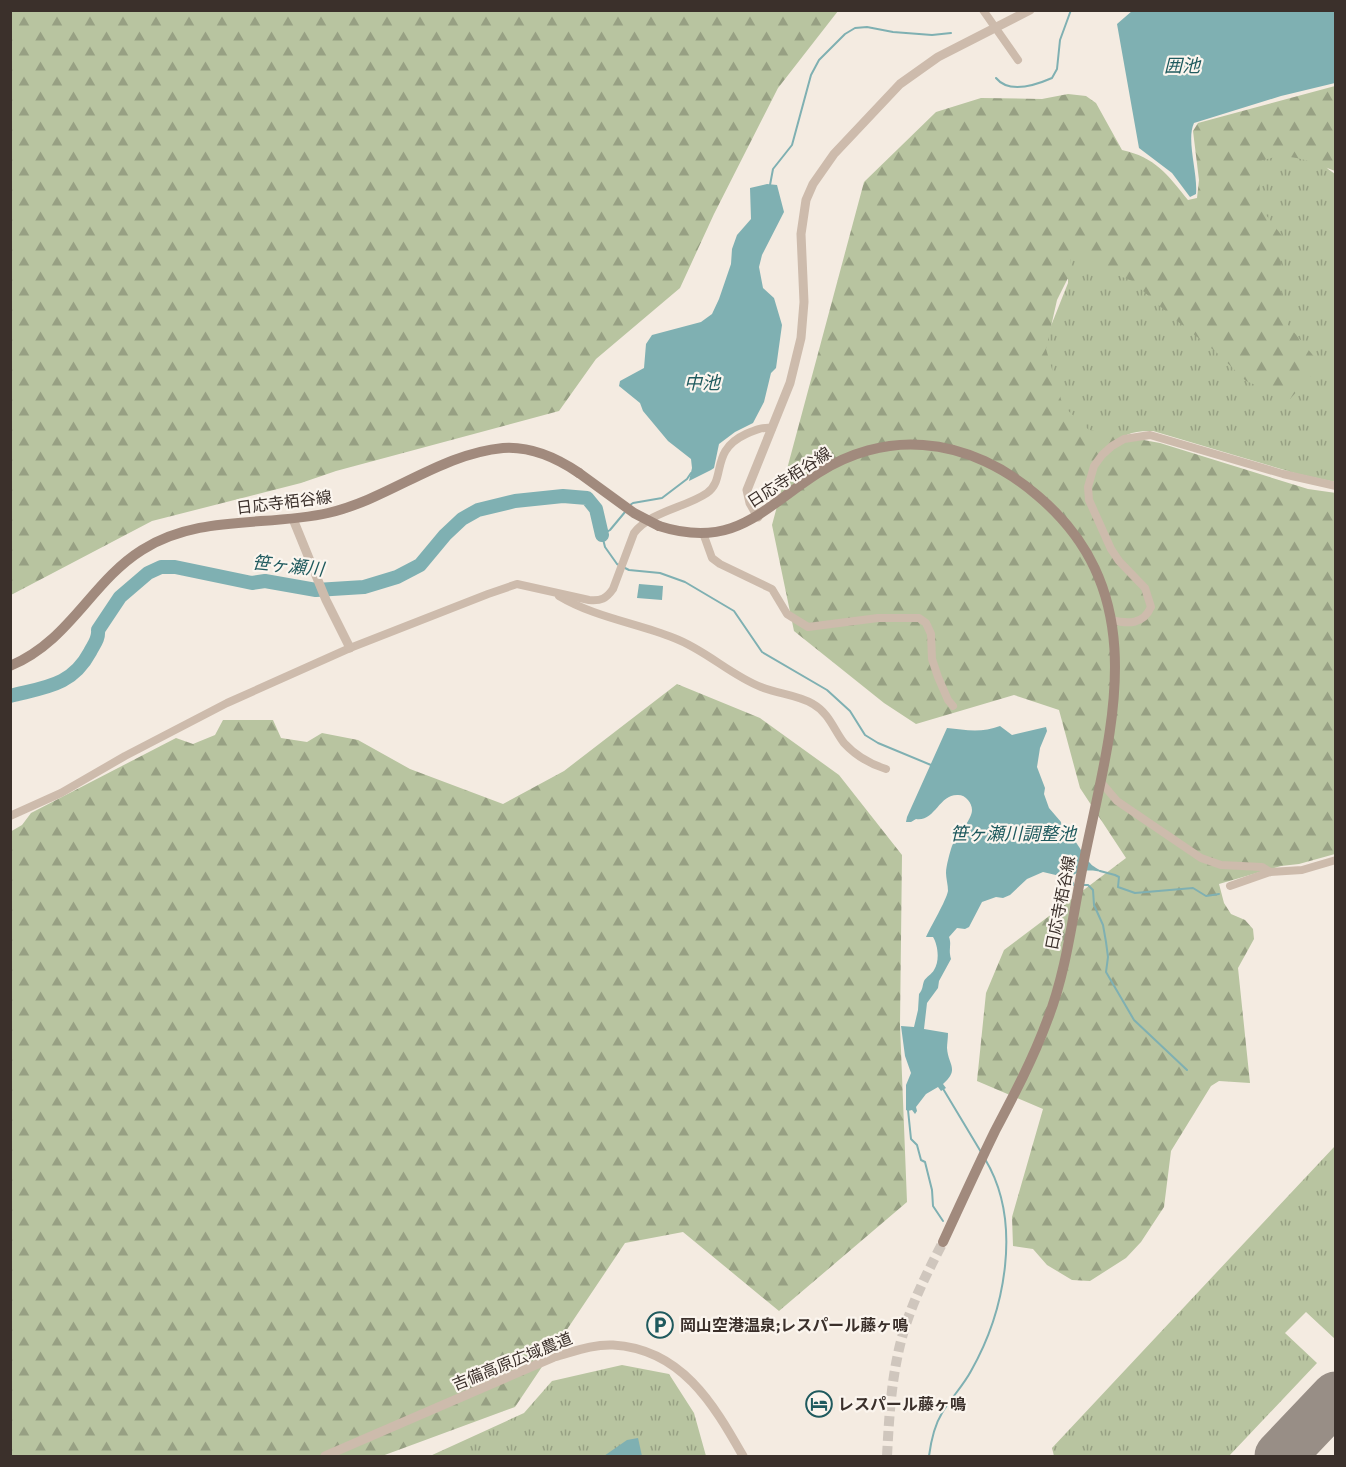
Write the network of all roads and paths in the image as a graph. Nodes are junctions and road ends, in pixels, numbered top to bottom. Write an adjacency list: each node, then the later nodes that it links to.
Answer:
1 (983, 10): 3 (street)
2 (1030, 10): 3 (street)
3 (996, 28): 4 (street); 5 (street)
4 (1018, 60)
5 (772, 428): 7 (street); 10 (street)
6 (1335, 486): 11 (street)
7 (758, 517): 9 (main road, 日応寺栢谷線); 11 (main road, 日応寺栢谷線)
8 (293, 519): 9 (main road, 日応寺栢谷線, bridge); 12 (street); 13 (main road, 日応寺栢谷線)
9 (704, 533): 14 (street)
10 (550, 591): 12 (street); 15 (street)
11 (1111, 620): 16 (main road, 日応寺栢谷線)
12 (350, 648): 17 (street)
13 (10, 666)
14 (953, 706)
15 (886, 769)
16 (1100, 781): 19 (street); 21 (main road, 日応寺栢谷線)
17 (10, 816)
18 (1335, 860): 19 (street)
19 (1270, 872): 20 (street)
20 (1230, 886)
21 (943, 1242)
22 (326, 1456): 23 (street, 吉備高原広域農道)
23 (743, 1456)

